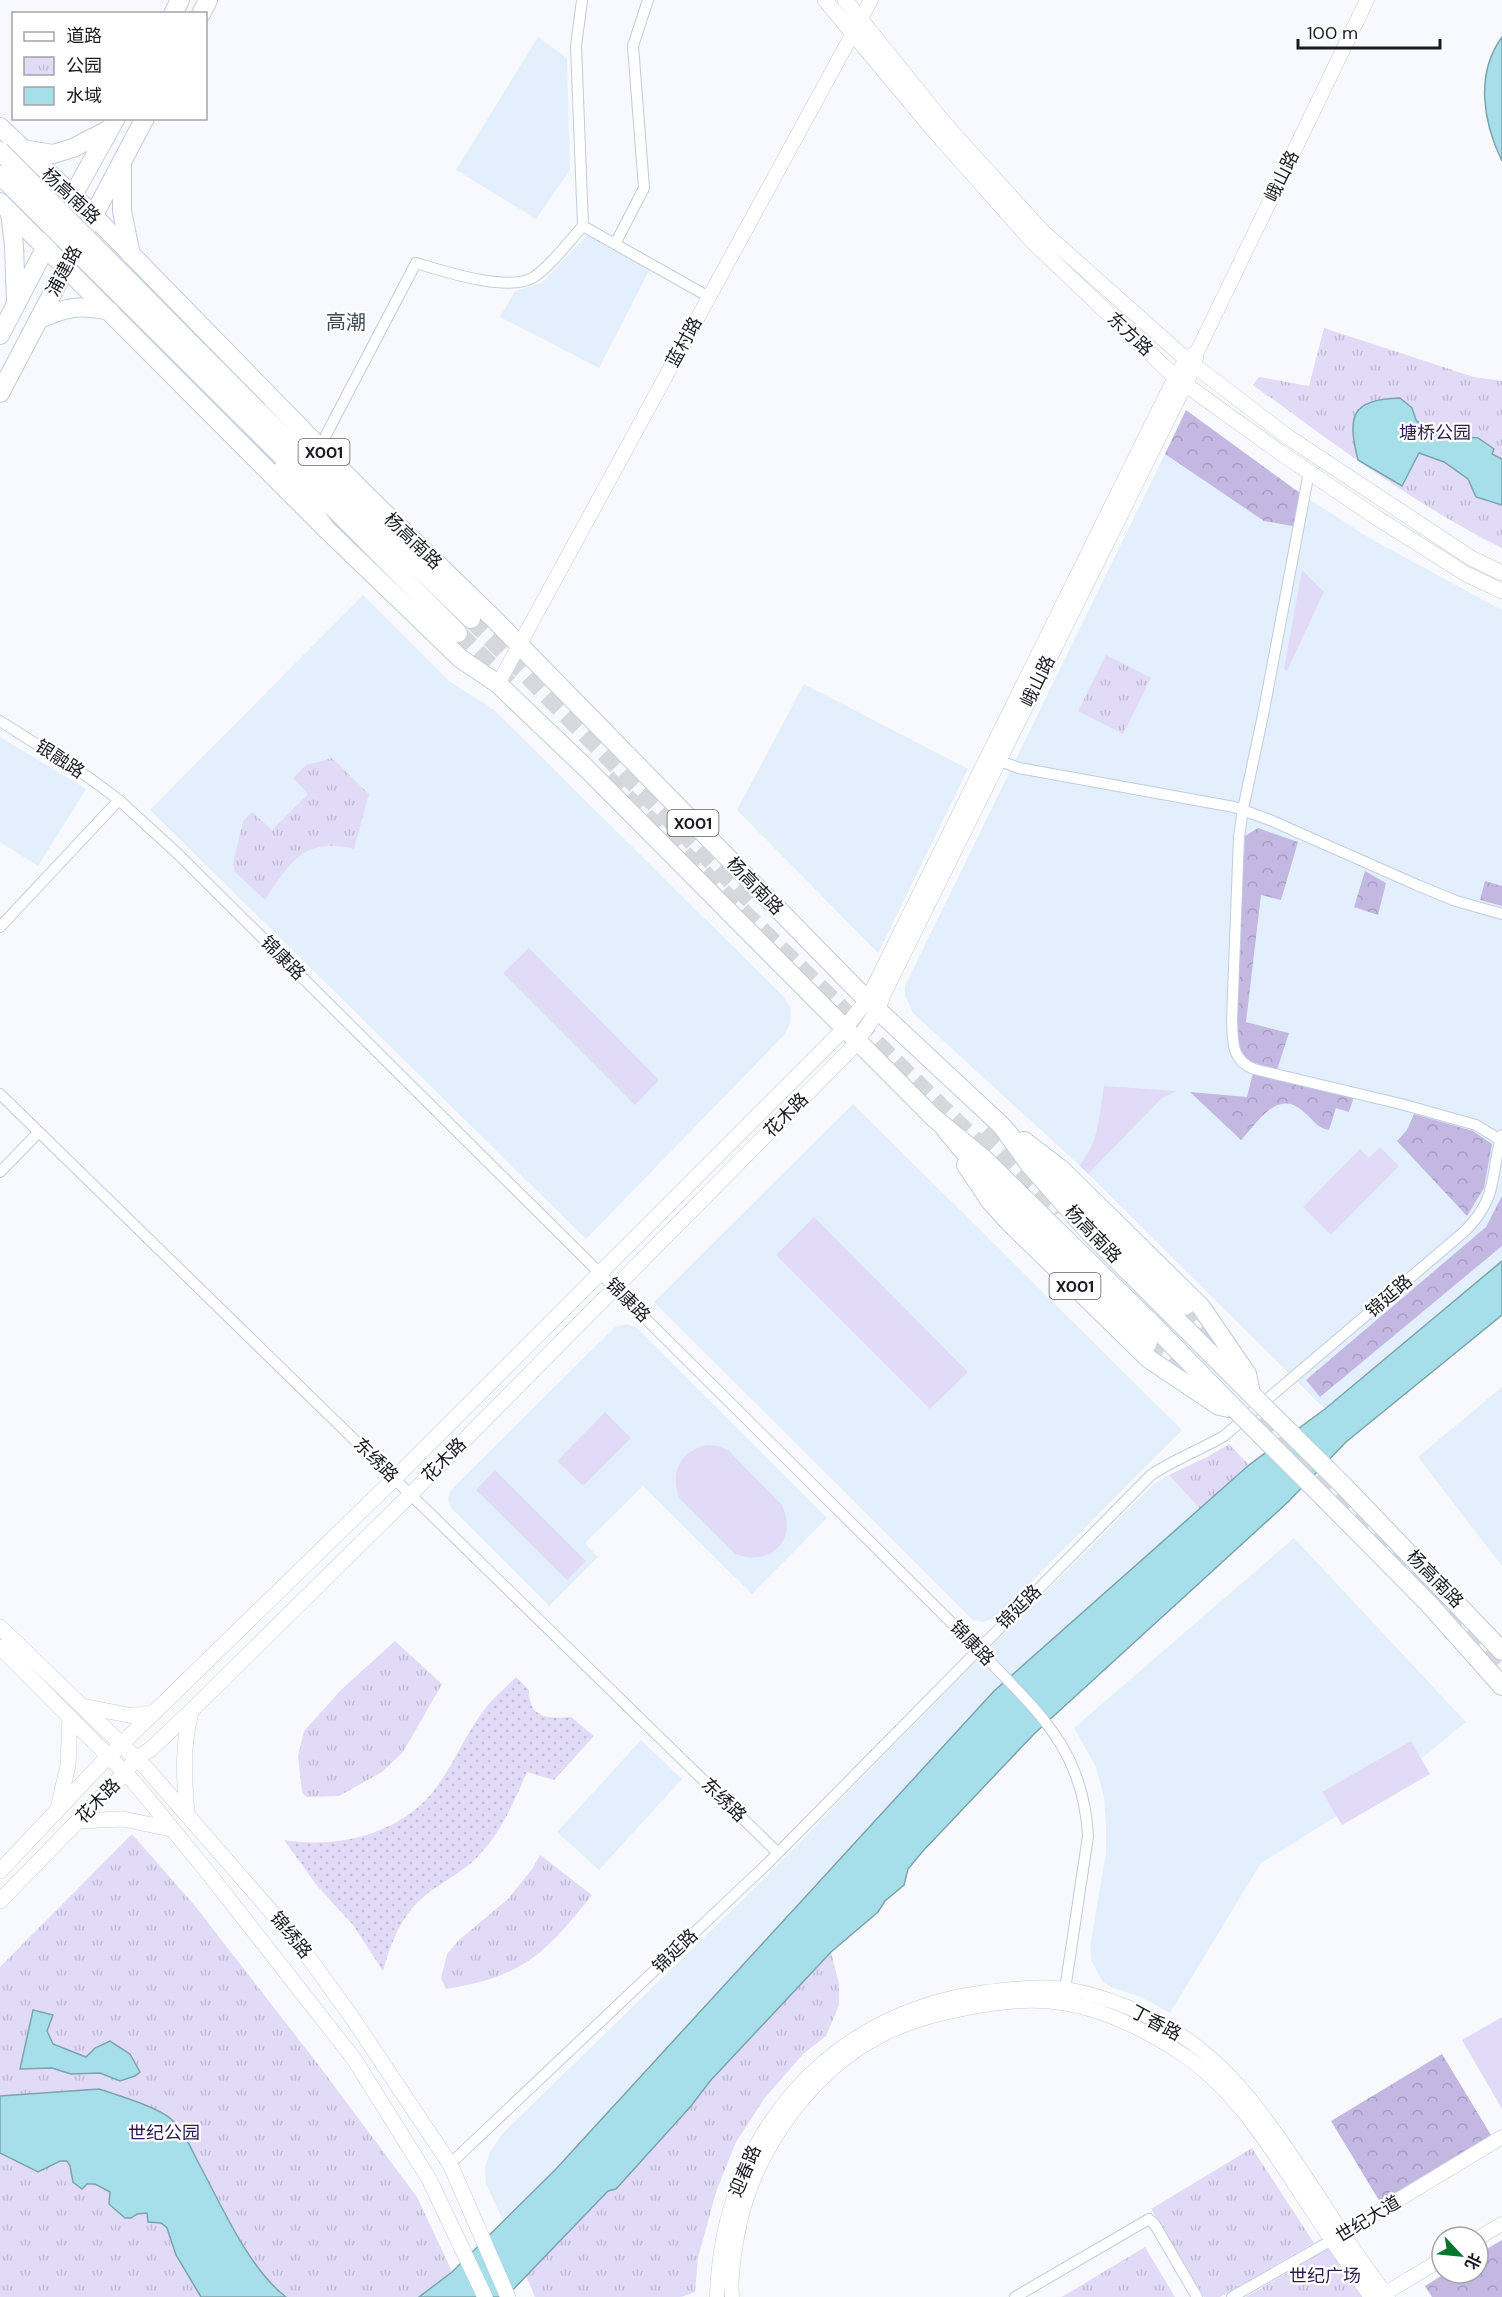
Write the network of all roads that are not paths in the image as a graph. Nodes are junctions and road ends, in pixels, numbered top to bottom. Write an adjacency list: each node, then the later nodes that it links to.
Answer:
1 (582, 0): 19 (street)
2 (648, 0): 20 (street)
3 (825, 0): 8 (main road, 东方路)
4 (845, 0): 7 (main road, 东方路)
5 (871, 0): 7 (street, 蓝村路)
6 (1368, 0): 29 (street, 峨山路)
7 (860, 19): 8 (street, 蓝村路); 29 (main road, 东方路)
8 (852, 33): 24 (street, 蓝村路); 30 (main road, 东方路)
9 (144, 120): 14 (main road, 浦建路)
10 (113, 124): 12 (main road); 16 (main road, 浦建路)
11 (0, 128): 12 (main road, 杨高南路 / X001)
12 (22, 149): 16 (main road, 杨高南路 / X001)
13 (0, 151): 32 (main road, 杨高南路 / X001, bridge)
14 (123, 160): 18 (main road, 浦建路); 22 (main road)
15 (0, 175): 32 (main road, 杨高南路 / X001, bridge)
16 (73, 196): 18 (main road, 杨高南路 / X001); 21 (main road, 浦建路)
17 (5, 207): 21 (main road, 杨高南路 / X001); 25 (main road)
18 (93, 216): 22 (main road, 杨高南路 / X001); 23 (main road, 浦建路)
19 (583, 226): 20 (street); 33 (street)
20 (615, 244): 24 (street)
21 (46, 247): 23 (main road, 杨高南路 / X001); 25 (main road, 浦建路)
22 (131, 255): 35 (main road, 杨高南路 / X001)
23 (67, 267): 26 (main road, 杨高南路 / X001); 27 (main road, 浦建路)
24 (709, 297): 40 (street, 蓝村路)
25 (16, 303): 28 (main road, 浦建路)
26 (110, 311): 27 (main road); 36 (main road, 杨高南路 / X001)
27 (38, 320): 31 (main road, 浦建路)
28 (0, 335)
29 (1192, 359): 30 (street, 峨山路); 37 (main road, 东方路)
30 (1180, 381): 34 (main road, 东方路); 43 (street, 峨山路)
31 (0, 393)
32 (253, 417): 35 (main road); 36 (main road); 39 (main road, 杨高南路 / X001)
33 (327, 435)
34 (1309, 472): 38 (main road, 东方路); 45 (street)
35 (366, 495): 40 (main road, 杨高南路 / X001)
36 (326, 529): 41 (main road, 杨高南路 / X001)
37 (1502, 573)
38 (1502, 591)
39 (465, 626)
40 (519, 646): 41 (street, 蓝村路); 48 (main road, 杨高南路 / X001)
41 (498, 684): 49 (main road, 杨高南路 / X001)
42 (0, 721): 44 (street, 银融路)
43 (994, 759): 45 (street); 48 (street, 峨山路)
44 (118, 800): 47 (street); 56 (street, 锦康路)
45 (1242, 809): 46 (street); 54 (street)
46 (1502, 914)
47 (0, 927)
48 (872, 1005): 49 (main road, 花木路); 51 (main road, 杨高南路 / X001)
49 (851, 1035): 52 (main road, 杨高南路 / X001); 56 (main road, 花木路); 57 (main road, 花木路)
50 (0, 1094): 53 (street, 东绣路)
51 (1002, 1126): 58 (main road); 60 (main road, 杨高南路 / X001); 60 (main road, X001)
52 (945, 1129): 59 (main road); 61 (main road, 杨高南路 / X001); 61 (main road, X001)
53 (39, 1132): 55 (street); 62 (street, 东绣路)
54 (1502, 1138): 66 (street, 锦延路)
55 (0, 1172)
56 (601, 1272): 57 (street, 锦康路); 62 (main road, 花木路)
57 (615, 1287): 63 (main road, 花木路); 66 (street, 锦康路)
58 (1185, 1306)
59 (1148, 1343)
60 (1252, 1395): 67 (main road, 杨高南路 / X001, bridge)
61 (1235, 1409): 68 (main road, 杨高南路 / X001, bridge)
62 (394, 1479): 63 (street, 东绣路); 71 (main road, 花木路)
63 (411, 1494): 70 (main road, 花木路); 80 (street, 东绣路)
64 (0, 1627): 69 (main road, 锦绣路)
65 (0, 1647): 69 (main road, 锦绣路)
66 (978, 1649): 80 (street, 锦延路); 83 (street, 锦康路)
67 (1502, 1651)
68 (1502, 1686)
69 (76, 1711): 71 (main road); 72 (main road, 锦绣路); 73 (main road, 锦绣路); 76 (main road)
70 (191, 1711): 74 (main road, 花木路); 77 (main road)
71 (155, 1712): 72 (main road, 花木路)
72 (122, 1745): 73 (main road, 花木路); 74 (main road, 锦绣路)
73 (109, 1758): 75 (main road, 锦绣路); 76 (main road, 花木路)
74 (136, 1759): 75 (main road, 花木路); 77 (main road, 锦绣路)
75 (125, 1773): 78 (main road, 花木路); 79 (main road, 锦绣路)
76 (58, 1809): 81 (main road, 花木路)
77 (187, 1813): 87 (main road, 锦绣路)
78 (78, 1821): 79 (main road); 82 (main road, 花木路)
79 (171, 1828): 91 (main road, 锦绣路)
80 (778, 1853): 87 (street, 锦延路)
81 (0, 1871)
82 (0, 1901)
83 (1064, 1996): 84 (street, 丁香路); 85 (street, 丁香路); 88 (street, 丁香路)
84 (819, 2066): 93 (street, 迎春路)
85 (820, 2081): 94 (street, 迎春路)
86 (1502, 2137): 88 (street, 世纪大道)
87 (450, 2164): 92 (main road, 锦绣路)
88 (1337, 2237): 90 (street, 丁香路); 97 (street, 世纪大道); 98 (street, 丁香路)
89 (1430, 2267): 90 (street)
90 (1384, 2296)
91 (485, 2297)
92 (508, 2297)
93 (717, 2297)
94 (732, 2297)
95 (1015, 2297): 96 (street)
96 (1197, 2297)
97 (1232, 2297)
98 (1371, 2297)

